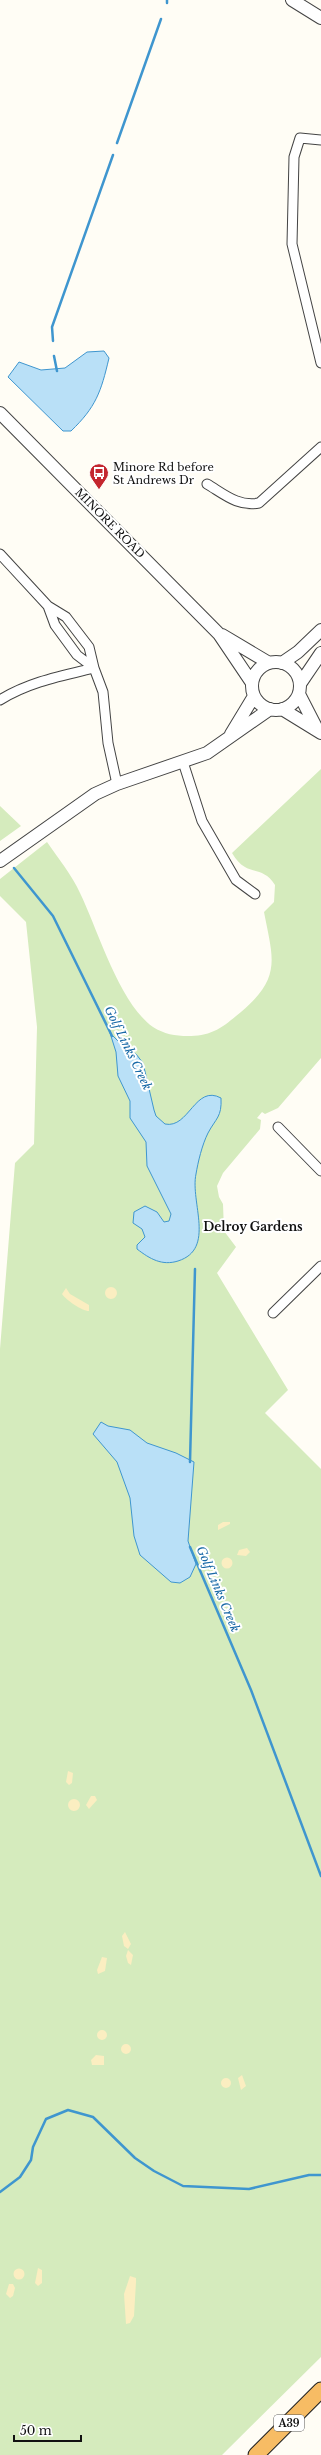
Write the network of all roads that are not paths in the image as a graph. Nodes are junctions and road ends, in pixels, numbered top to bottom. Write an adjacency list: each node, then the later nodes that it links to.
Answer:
1 (292, 0): 2 (street)
2 (321, 18)
3 (321, 140): 4 (street)
4 (321, 363)
5 (0, 413): 11 (street, MINORE ROAD)
6 (321, 447): 7 (street)
7 (207, 484)
8 (0, 554): 9 (street)
9 (48, 606): 15 (street); 15 (street)
10 (321, 630): 14 (street)
11 (219, 634): 13 (street, MINORE ROAD); 16 (street, MINORE ROAD)
12 (321, 653): 17 (street)
13 (269, 663): 14 (street); 16 (street)
14 (282, 663): 17 (street)
15 (94, 668): 19 (street); 24 (street)
16 (252, 683): 18 (street)
17 (300, 689): 20 (street); 21 (street)
18 (254, 696): 20 (street); 22 (street)
19 (0, 700)
20 (276, 709): 21 (street); 22 (street)
21 (319, 731)
22 (229, 736): 23 (street)
23 (183, 762): 24 (street); 26 (street)
24 (118, 784): 25 (street)
25 (0, 861)
26 (255, 894)
27 (278, 1128): 28 (street)
28 (321, 1171)
29 (321, 1266): 30 (street)
30 (273, 1313)
31 (321, 2390): 32 (highway, A39)
32 (256, 2455)

